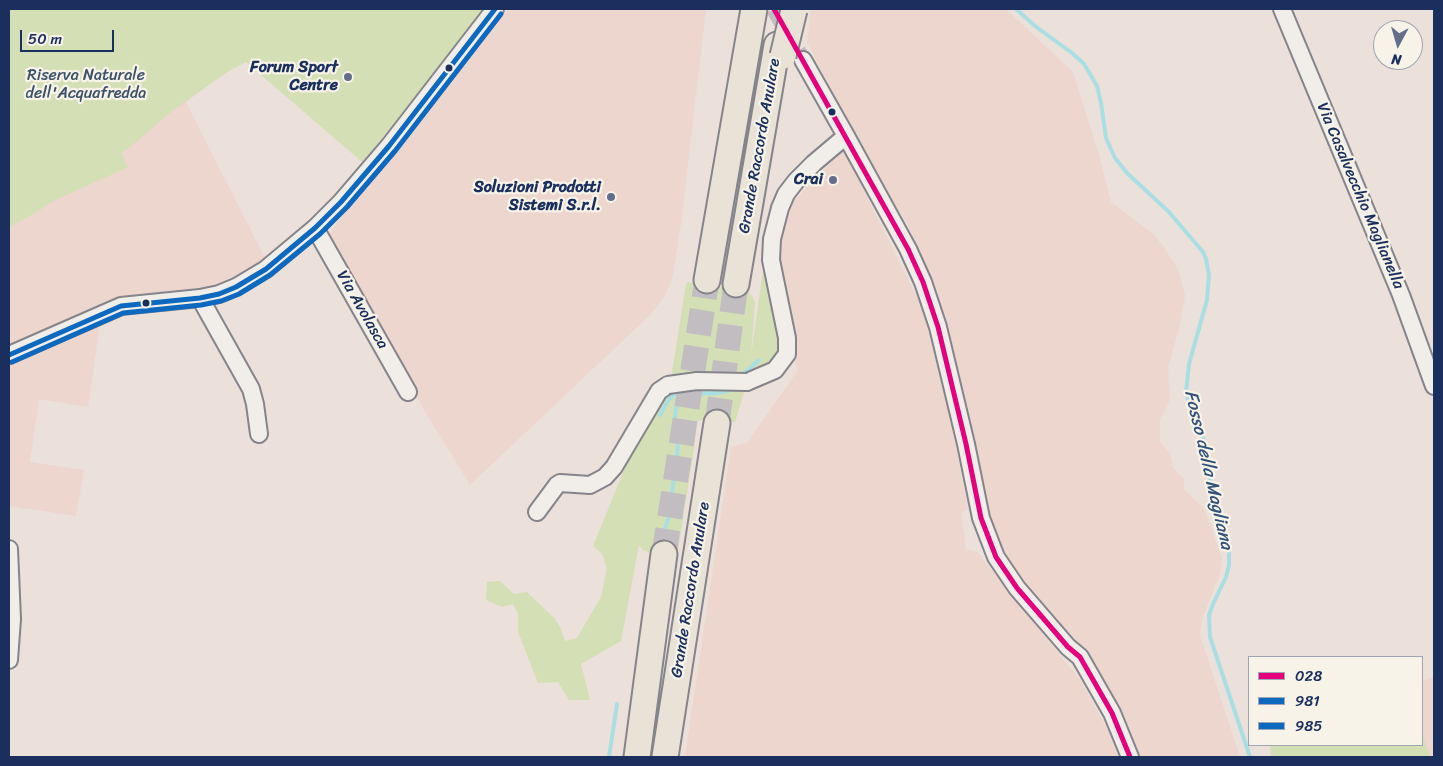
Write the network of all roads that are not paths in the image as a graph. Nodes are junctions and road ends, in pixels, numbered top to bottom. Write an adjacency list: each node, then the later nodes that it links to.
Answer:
1 (495, 9): 9 (street)
2 (744, 9): 7 (highway)
3 (754, 9): 7 (highway, Grande Raccordo Anulare)
4 (791, 9): 6 (highway, Grande Raccordo Anulare, bridge)
5 (1282, 9): 14 (street, Via Casalvecchio Maglianella)
6 (787, 54): 8 (street); 11 (highway, Grande Raccordo Anulare)
7 (743, 76): 10 (highway, Grande Raccordo Anulare)
8 (846, 136): 18 (street, bridge); 24 (street)
9 (315, 228): 12 (street); 15 (street, Via Avolasca)
10 (707, 280)
11 (736, 284)
12 (200, 298): 13 (street); 17 (street)
13 (9, 355)
14 (1434, 386)
15 (408, 392)
16 (717, 423): 23 (highway, Grande Raccordo Anulare)
17 (259, 434)
18 (537, 512)
19 (9, 549): 21 (street)
20 (664, 554): 22 (highway, Grande Raccordo Anulare)
21 (9, 660)
22 (637, 757)
23 (665, 757)
24 (1130, 757)

